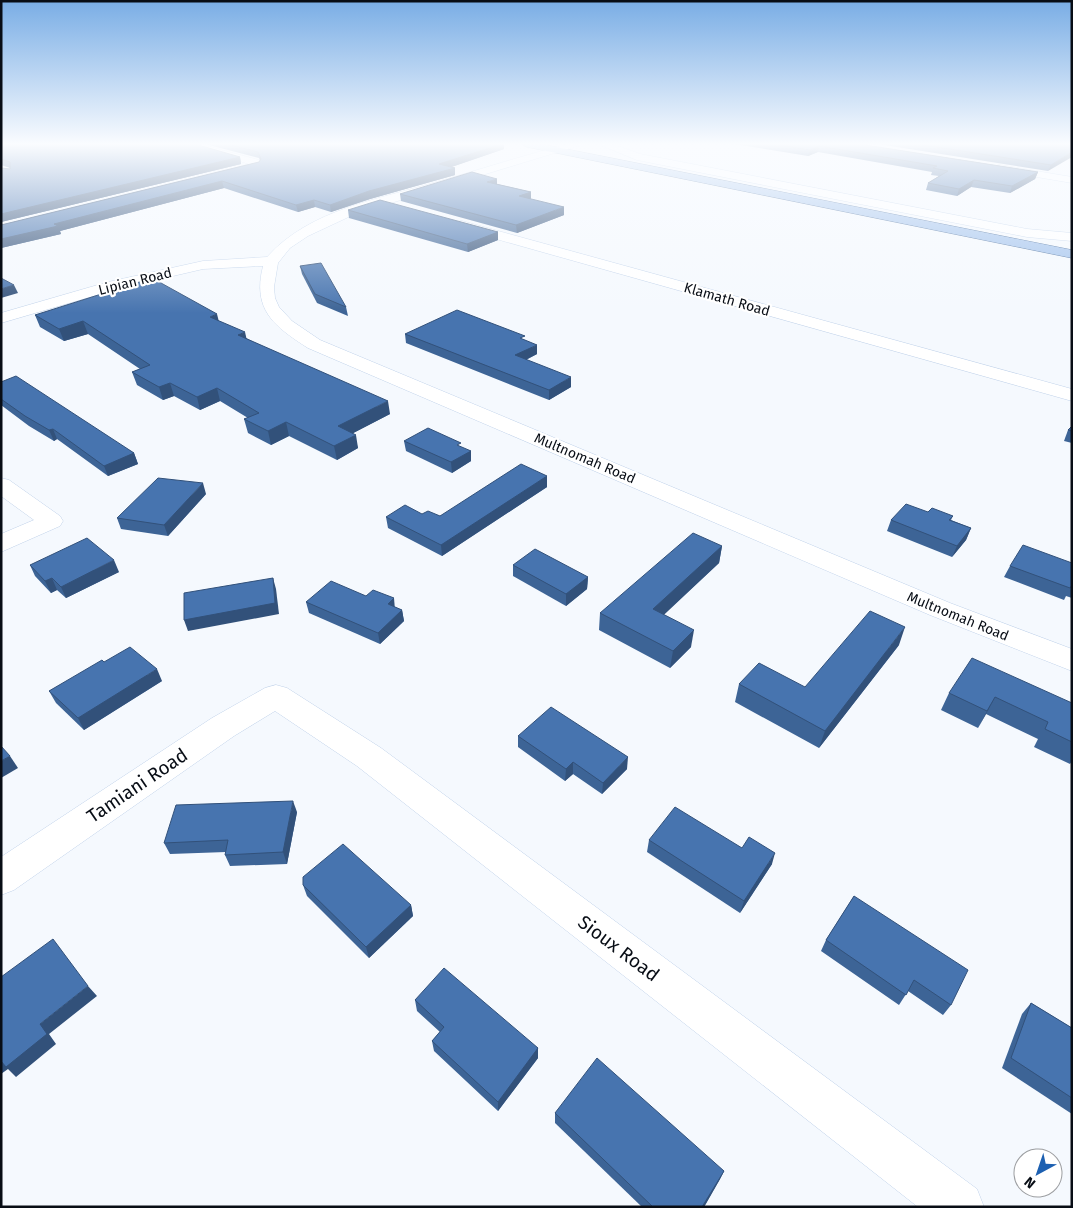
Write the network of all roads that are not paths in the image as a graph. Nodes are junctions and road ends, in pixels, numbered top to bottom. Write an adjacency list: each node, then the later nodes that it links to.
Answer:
1 (387, 200): 4 (street, Multnomah Road)
2 (806, 200): 8 (main road)
3 (860, 200): 7 (street)
4 (382, 202): 5 (street); 9 (street, Multnomah Road)
5 (406, 209)
6 (450, 221): 11 (street, Klamath Road)
7 (1072, 237)
8 (1072, 254)
9 (272, 261): 10 (street, Lipian Road); 14 (street, Multnomah Road)
10 (1, 318)
11 (1072, 395)
12 (1, 485): 13 (street)
13 (1, 544)
14 (1072, 661)
15 (276, 696): 16 (street, Tamiani Road); 17 (street, Sioux Road)
16 (1, 878)
17 (959, 1207)

